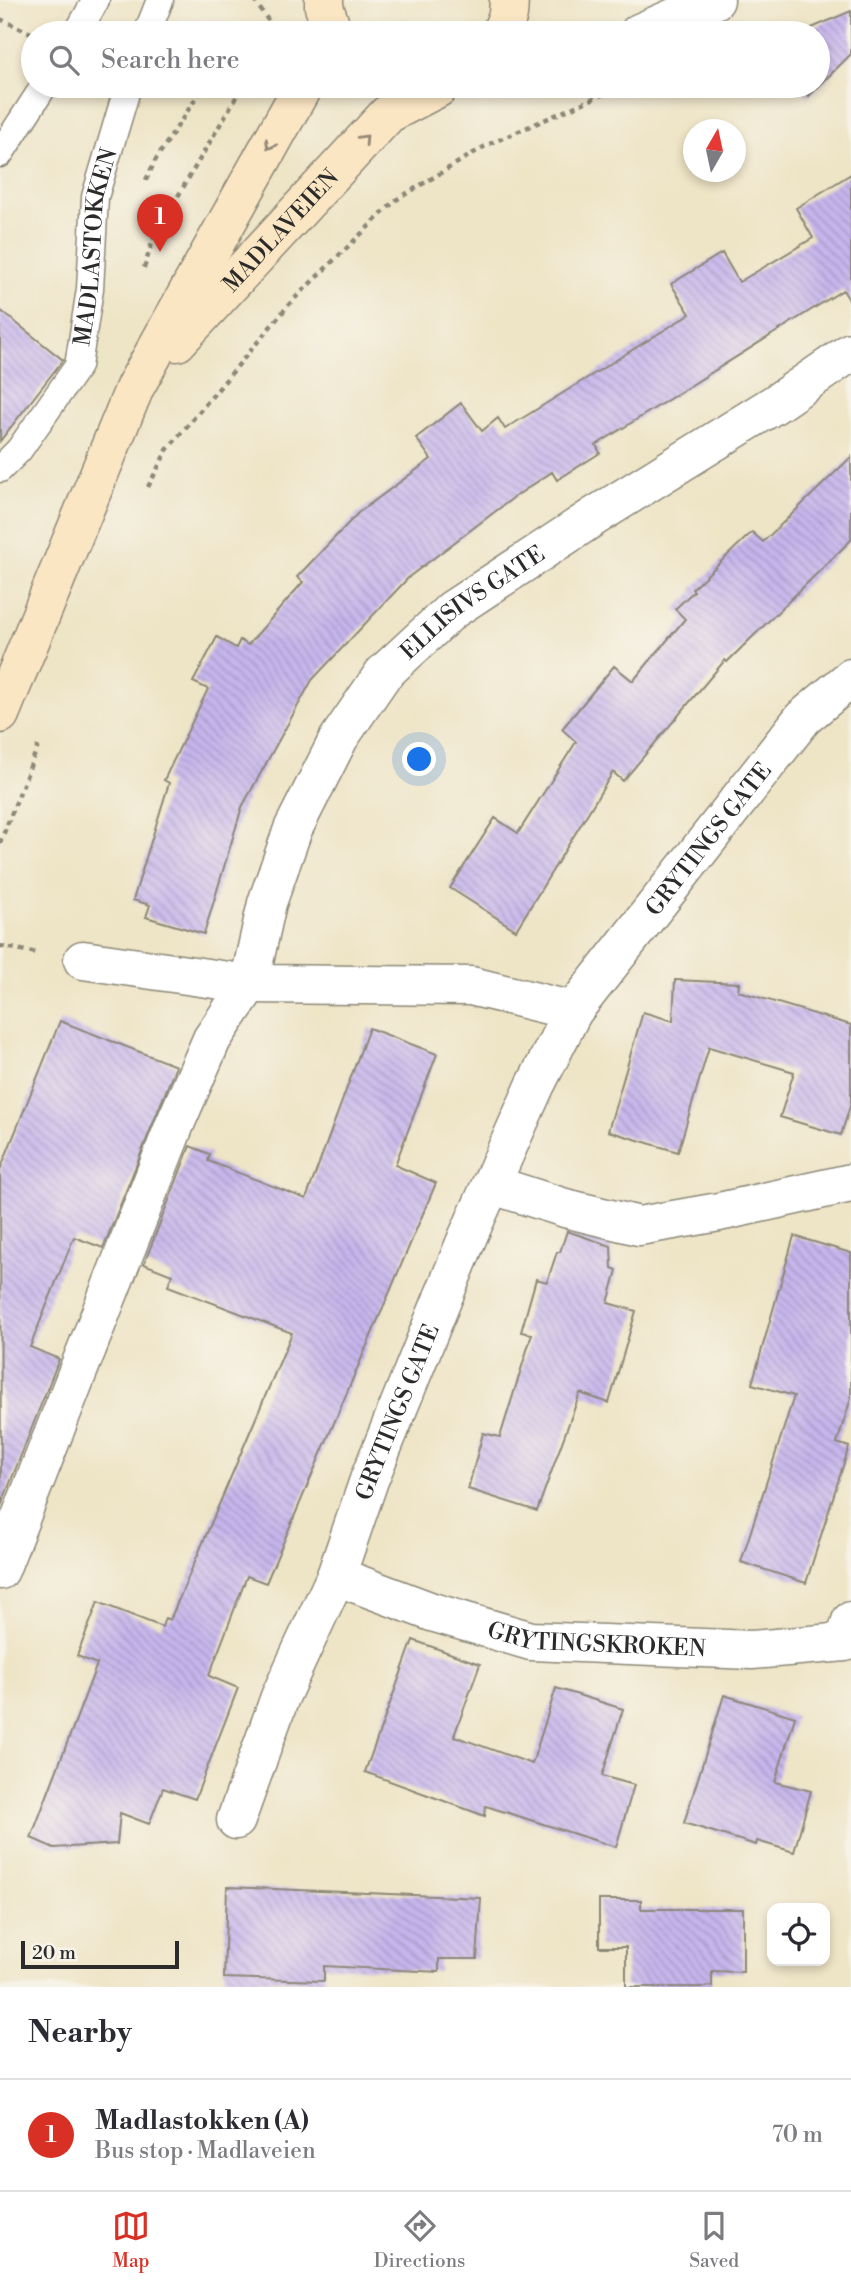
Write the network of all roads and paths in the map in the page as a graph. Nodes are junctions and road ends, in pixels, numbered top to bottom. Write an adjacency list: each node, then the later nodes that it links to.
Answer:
1 (96, 0): 7 (lane)
2 (160, 0): 8 (lane)
3 (254, 0): 9 (path)
4 (509, 0): 10 (main road)
5 (715, 0): 11 (street)
6 (0, 19): 12 (path)
7 (83, 21)
8 (152, 21)
9 (269, 21)
10 (506, 21)
11 (667, 21)
12 (21, 29)
13 (36, 98): 19 (lane)
14 (124, 98): 23 (lane, MADLASTOKKEN)
15 (196, 98): 20 (path)
16 (296, 98): 22 (main road, MADLAVEIEN, one-way to 22)
17 (419, 98): 22 (main road, MADLAVEIEN, one-way to 17)
18 (595, 98): 24 (path)
19 (0, 154)
20 (144, 184)
21 (851, 352): 30 (street, ELLISIVS GATE)
22 (135, 387): 26 (main road, MADLAVEIEN)
23 (0, 470)
24 (145, 495)
25 (851, 678): 31 (street, GRYTINGS GATE)
26 (0, 714)
27 (38, 745): 28 (path)
28 (0, 843)
29 (83, 960): 30 (street)
30 (249, 984): 31 (street); 34 (street)
31 (573, 1011): 33 (street, GRYTINGS GATE)
32 (851, 1183): 33 (street)
33 (493, 1185): 35 (street, GRYTINGS GATE)
34 (0, 1570)
35 (336, 1576): 36 (street, GRYTINGSKROKEN); 37 (street, GRYTINGS GATE)
36 (851, 1621)
37 (236, 1820)

